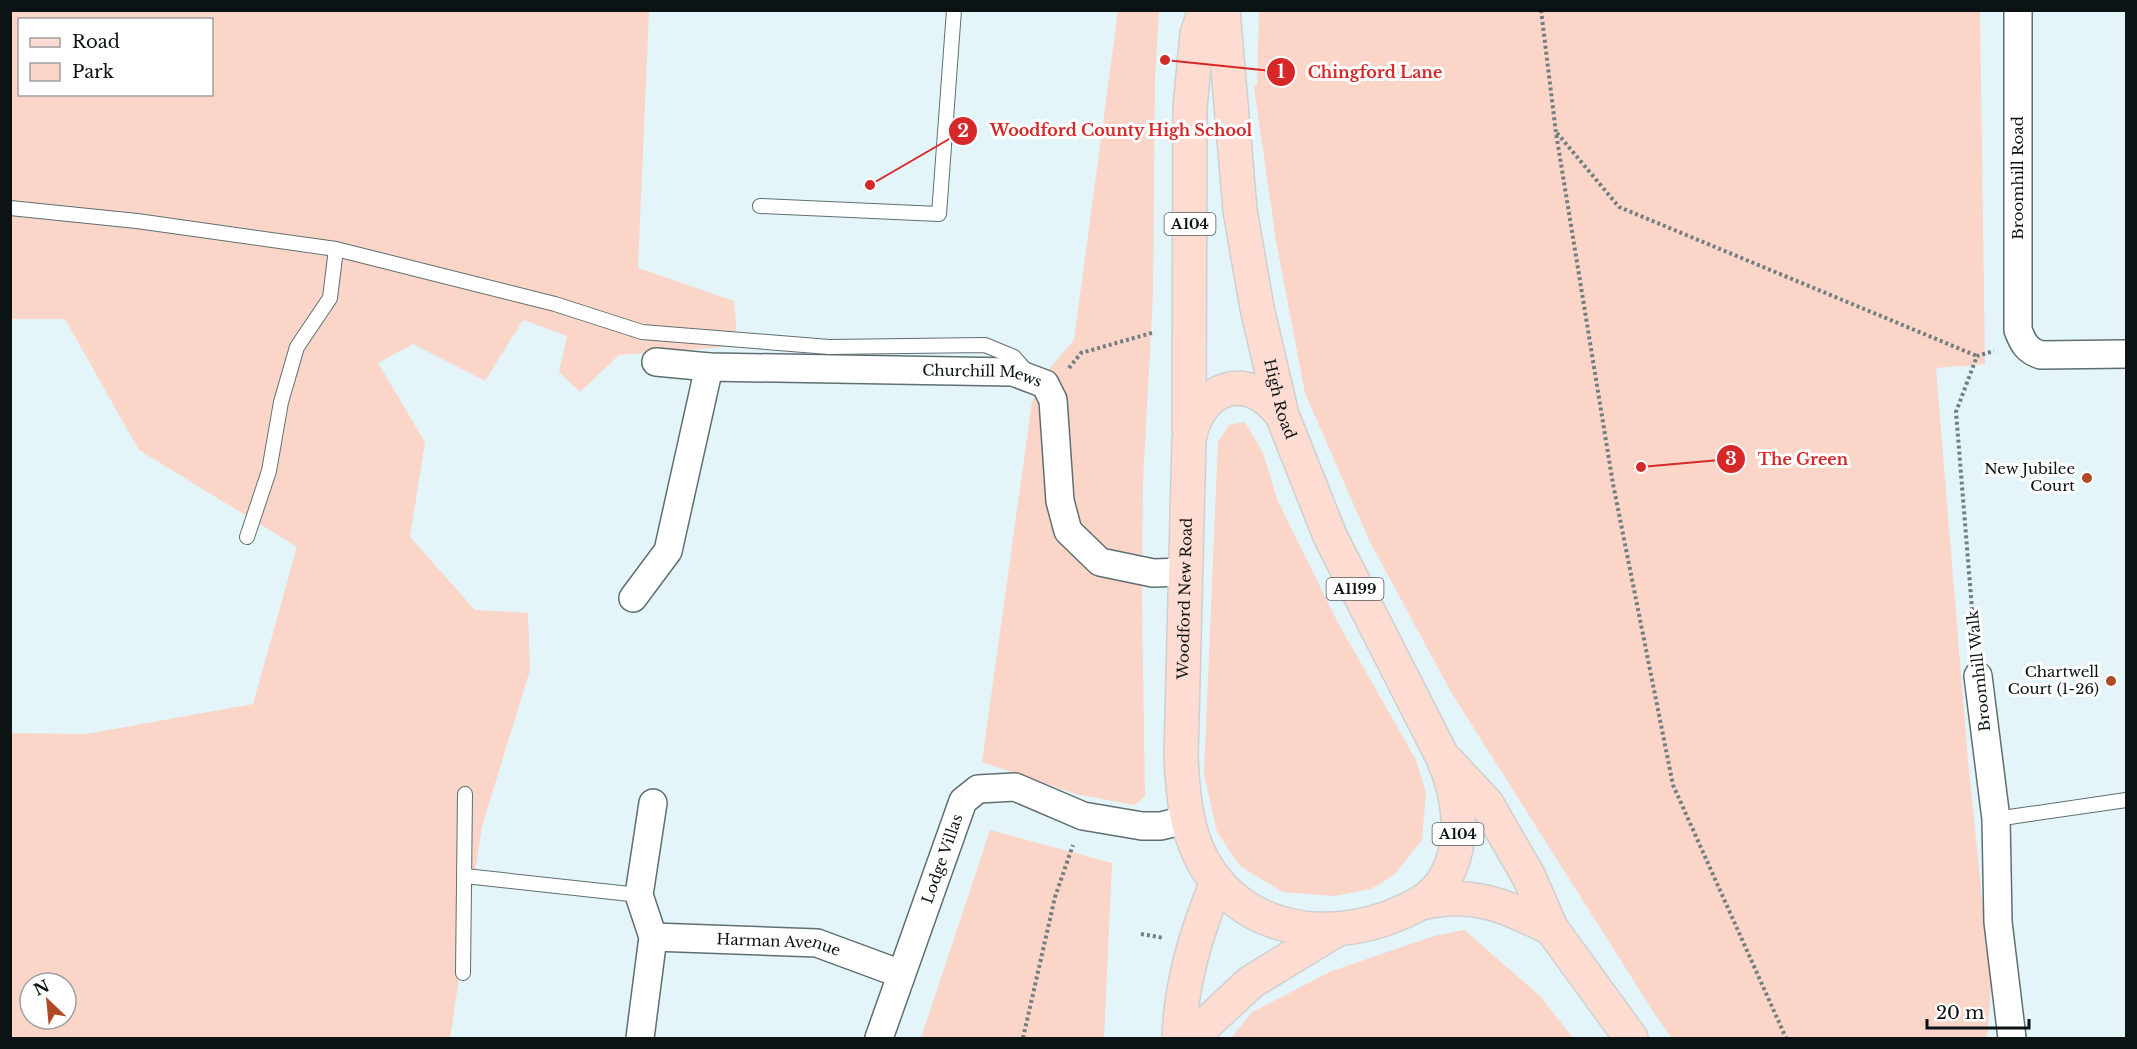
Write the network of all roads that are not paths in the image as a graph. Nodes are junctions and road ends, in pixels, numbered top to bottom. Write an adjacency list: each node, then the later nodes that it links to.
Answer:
1 (954, 10): 5 (lane)
2 (1205, 10): 13 (main road, A104)
3 (1223, 10): 12 (main road, High Road)
4 (2018, 10): 8 (street, Broomhill Road)
5 (760, 206)
6 (10, 208): 7 (lane)
7 (336, 249): 11 (lane); 14 (lane)
8 (2127, 354)
9 (656, 362): 10 (street, Churchill Mews)
10 (709, 367): 11 (street, Churchill Mews); 16 (street)
11 (1041, 385): 15 (street, Churchill Mews)
12 (1282, 415): 13 (main road, Woodford New Road / A104); 18 (main road, High Road / A1199)
13 (1189, 440): 15 (main road, Woodford New Road / A104)
14 (247, 537)
15 (1186, 572): 22 (main road, Woodford New Road / A104)
16 (633, 598)
17 (1978, 676): 23 (street, Broomhill Walk)
18 (1442, 756): 27 (main road, Woodford New Road / A104); 28 (main road, A1199)
19 (465, 794): 24 (lane)
20 (2127, 800): 23 (lane)
21 (653, 803): 26 (street)
22 (1188, 819): 25 (main road, Woodford New Road / A104); 32 (street, Lodge Villas)
23 (1996, 819): 38 (street, Broomhill Walk)
24 (465, 876): 26 (lane); 31 (lane)
25 (1217, 882): 29 (main road, Woodford New Road / A104); 35 (main road)
26 (639, 895): 30 (street)
27 (1422, 903): 28 (main road, A1199); 29 (main road, Woodford New Road / A104)
28 (1551, 928): 37 (main road, A1199)
29 (1338, 929): 36 (main road, Woodford New Road / A104)
30 (653, 937): 32 (street, Harman Avenue); 33 (street)
31 (463, 973)
32 (901, 974): 34 (street, Lodge Villas)
33 (640, 1038)
34 (879, 1038)
35 (1179, 1038)
36 (1191, 1038)
37 (1631, 1038)
38 (2012, 1038)

